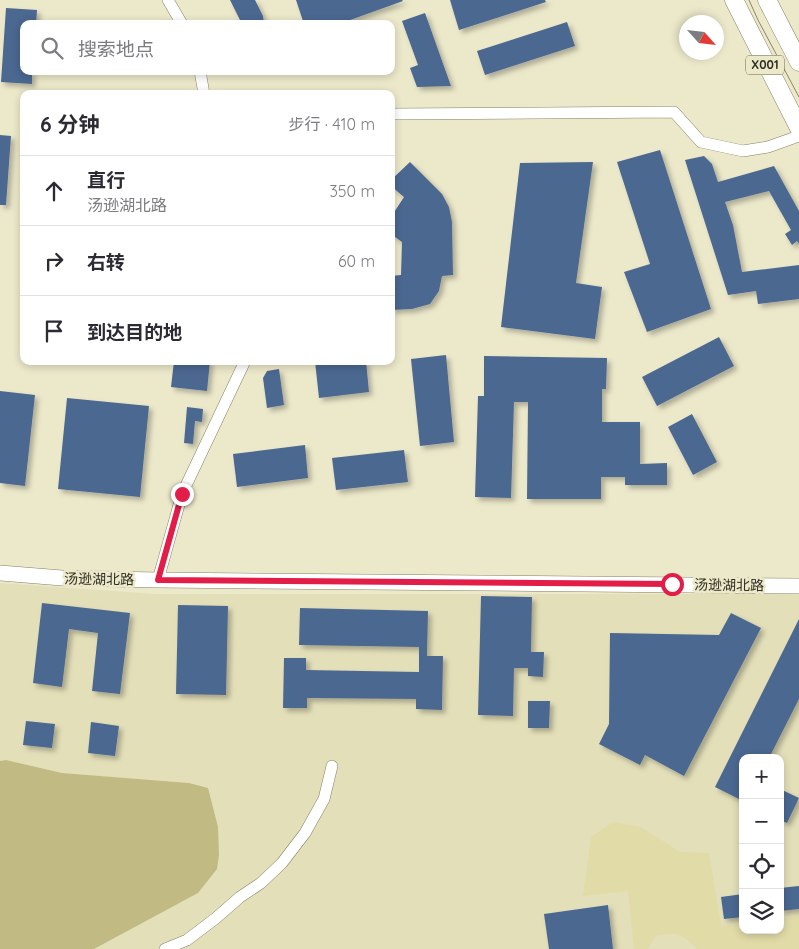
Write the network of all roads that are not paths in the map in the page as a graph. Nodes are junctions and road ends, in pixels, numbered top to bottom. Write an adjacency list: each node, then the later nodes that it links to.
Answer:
1 (168, 0): 4 (street)
2 (734, 0): 9 (main road, X001)
3 (767, 0): 5 (main road, X001)
4 (180, 20)
5 (799, 62)
6 (201, 75): 7 (street)
7 (203, 90)
8 (395, 114): 10 (street)
9 (799, 128)
10 (799, 136)
11 (243, 365): 13 (street)
12 (0, 573): 13 (main road, 汤逊湖北路)
13 (158, 580): 14 (main road, 汤逊湖北路)
14 (799, 586)
15 (332, 766): 16 (street)
16 (166, 949)

